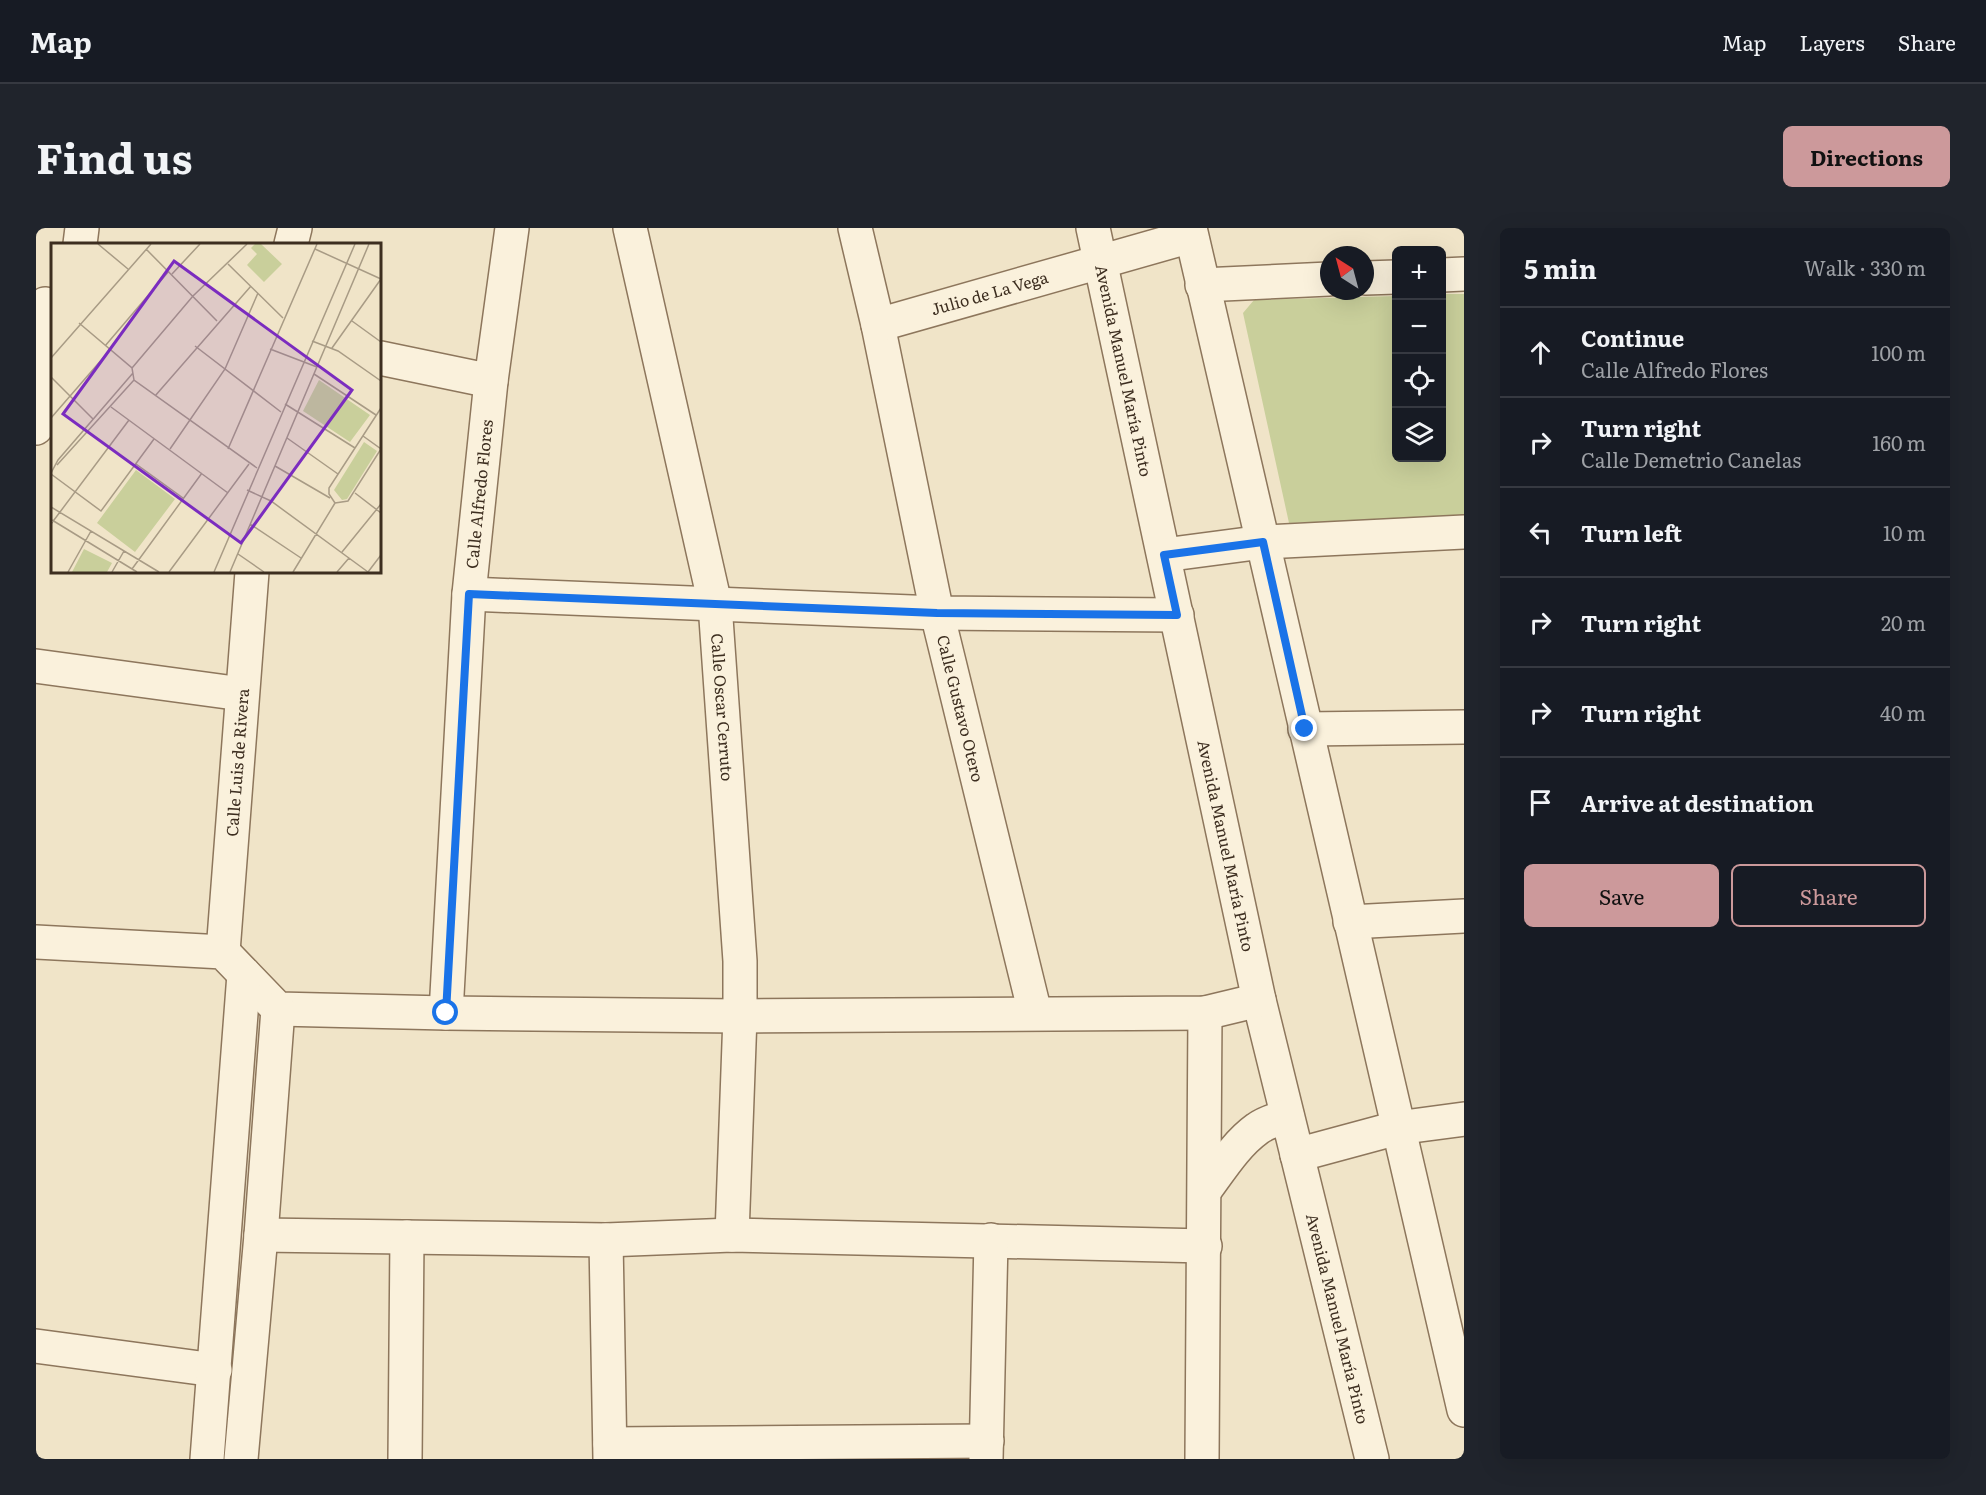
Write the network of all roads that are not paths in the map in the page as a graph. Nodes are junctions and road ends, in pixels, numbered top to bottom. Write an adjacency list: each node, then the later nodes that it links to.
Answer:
1 (82, 228): 8 (street)
2 (295, 228): 9 (street)
3 (512, 228): 20 (street, Calle Alfredo Flores)
4 (630, 228): 27 (street, Calle Oscar Cerruto)
5 (855, 228): 18 (street, Calle Gustavo Otero)
6 (1093, 228): 10 (street, Avenida Manuel María Pinto)
7 (1190, 232): 10 (street, Julio de La Vega); 16 (street)
8 (80, 243)
9 (291, 243)
10 (1101, 262): 18 (street, Julio de La Vega); 24 (street, Avenida Manuel María Pinto)
11 (1464, 274): 12 (street)
12 (1446, 275)
13 (1392, 277): 14 (street)
14 (1374, 278)
15 (1320, 279): 16 (street)
16 (1202, 285): 23 (street)
17 (45, 304): 21 (street)
18 (878, 325): 28 (street, Calle Gustavo Otero)
19 (381, 358): 20 (street)
20 (490, 381): 26 (street, Calle Alfredo Flores)
21 (36, 428)
22 (1464, 532): 23 (street)
23 (1263, 542): 24 (street); 33 (street)
24 (1164, 555): 29 (street, Avenida Manuel María Pinto)
25 (252, 573): 31 (street, Calle Luis de Rivera)
26 (469, 594): 27 (street); 40 (street, Calle Alfredo Flores)
27 (715, 604): 28 (street); 43 (street, Calle Oscar Cerruto)
28 (937, 613): 29 (street); 41 (street, Calle Gustavo Otero)
29 (1177, 615): 38 (street, Avenida Manuel María Pinto)
30 (36, 666): 31 (street)
31 (243, 694): 37 (street, Calle Luis de Rivera)
32 (1464, 727): 33 (street)
33 (1305, 729): 35 (street)
34 (1464, 916): 35 (street)
35 (1350, 922): 46 (street)
36 (36, 942): 37 (street)
37 (234, 963): 39 (street); 57 (street, Calle Luis de Rivera)
38 (1259, 1000): 42 (street); 44 (street, Avenida Manuel María Pinto)
39 (278, 1009): 40 (street); 49 (street)
40 (446, 1013): 43 (street)
41 (1035, 1013): 42 (street); 43 (street)
42 (1205, 1013): 48 (street)
43 (740, 1016): 50 (street, Calle Oscar Cerruto)
44 (1287, 1116): 47 (street, Avenida Manuel María Pinto); 48 (street)
45 (1464, 1119): 46 (street)
46 (1397, 1128): 47 (street); 55 (street)
47 (1297, 1155): 65 (street, Avenida Manuel María Pinto)
48 (1205, 1190): 54 (street)
49 (261, 1235): 51 (street); 62 (street)
50 (732, 1235): 52 (street); 53 (street)
51 (407, 1237): 52 (street); 63 (street)
52 (606, 1240): 60 (street)
53 (992, 1240): 54 (street); 59 (street)
54 (1205, 1246): 64 (street)
55 (1453, 1321): 58 (street)
56 (36, 1346): 57 (street)
57 (215, 1370): 61 (street, Calle Luis de Rivera)
58 (1464, 1410)
59 (987, 1450): 60 (street)
60 (610, 1451)
61 (207, 1459)
62 (241, 1459)
63 (405, 1459)
64 (1202, 1459)
65 (1372, 1459)

